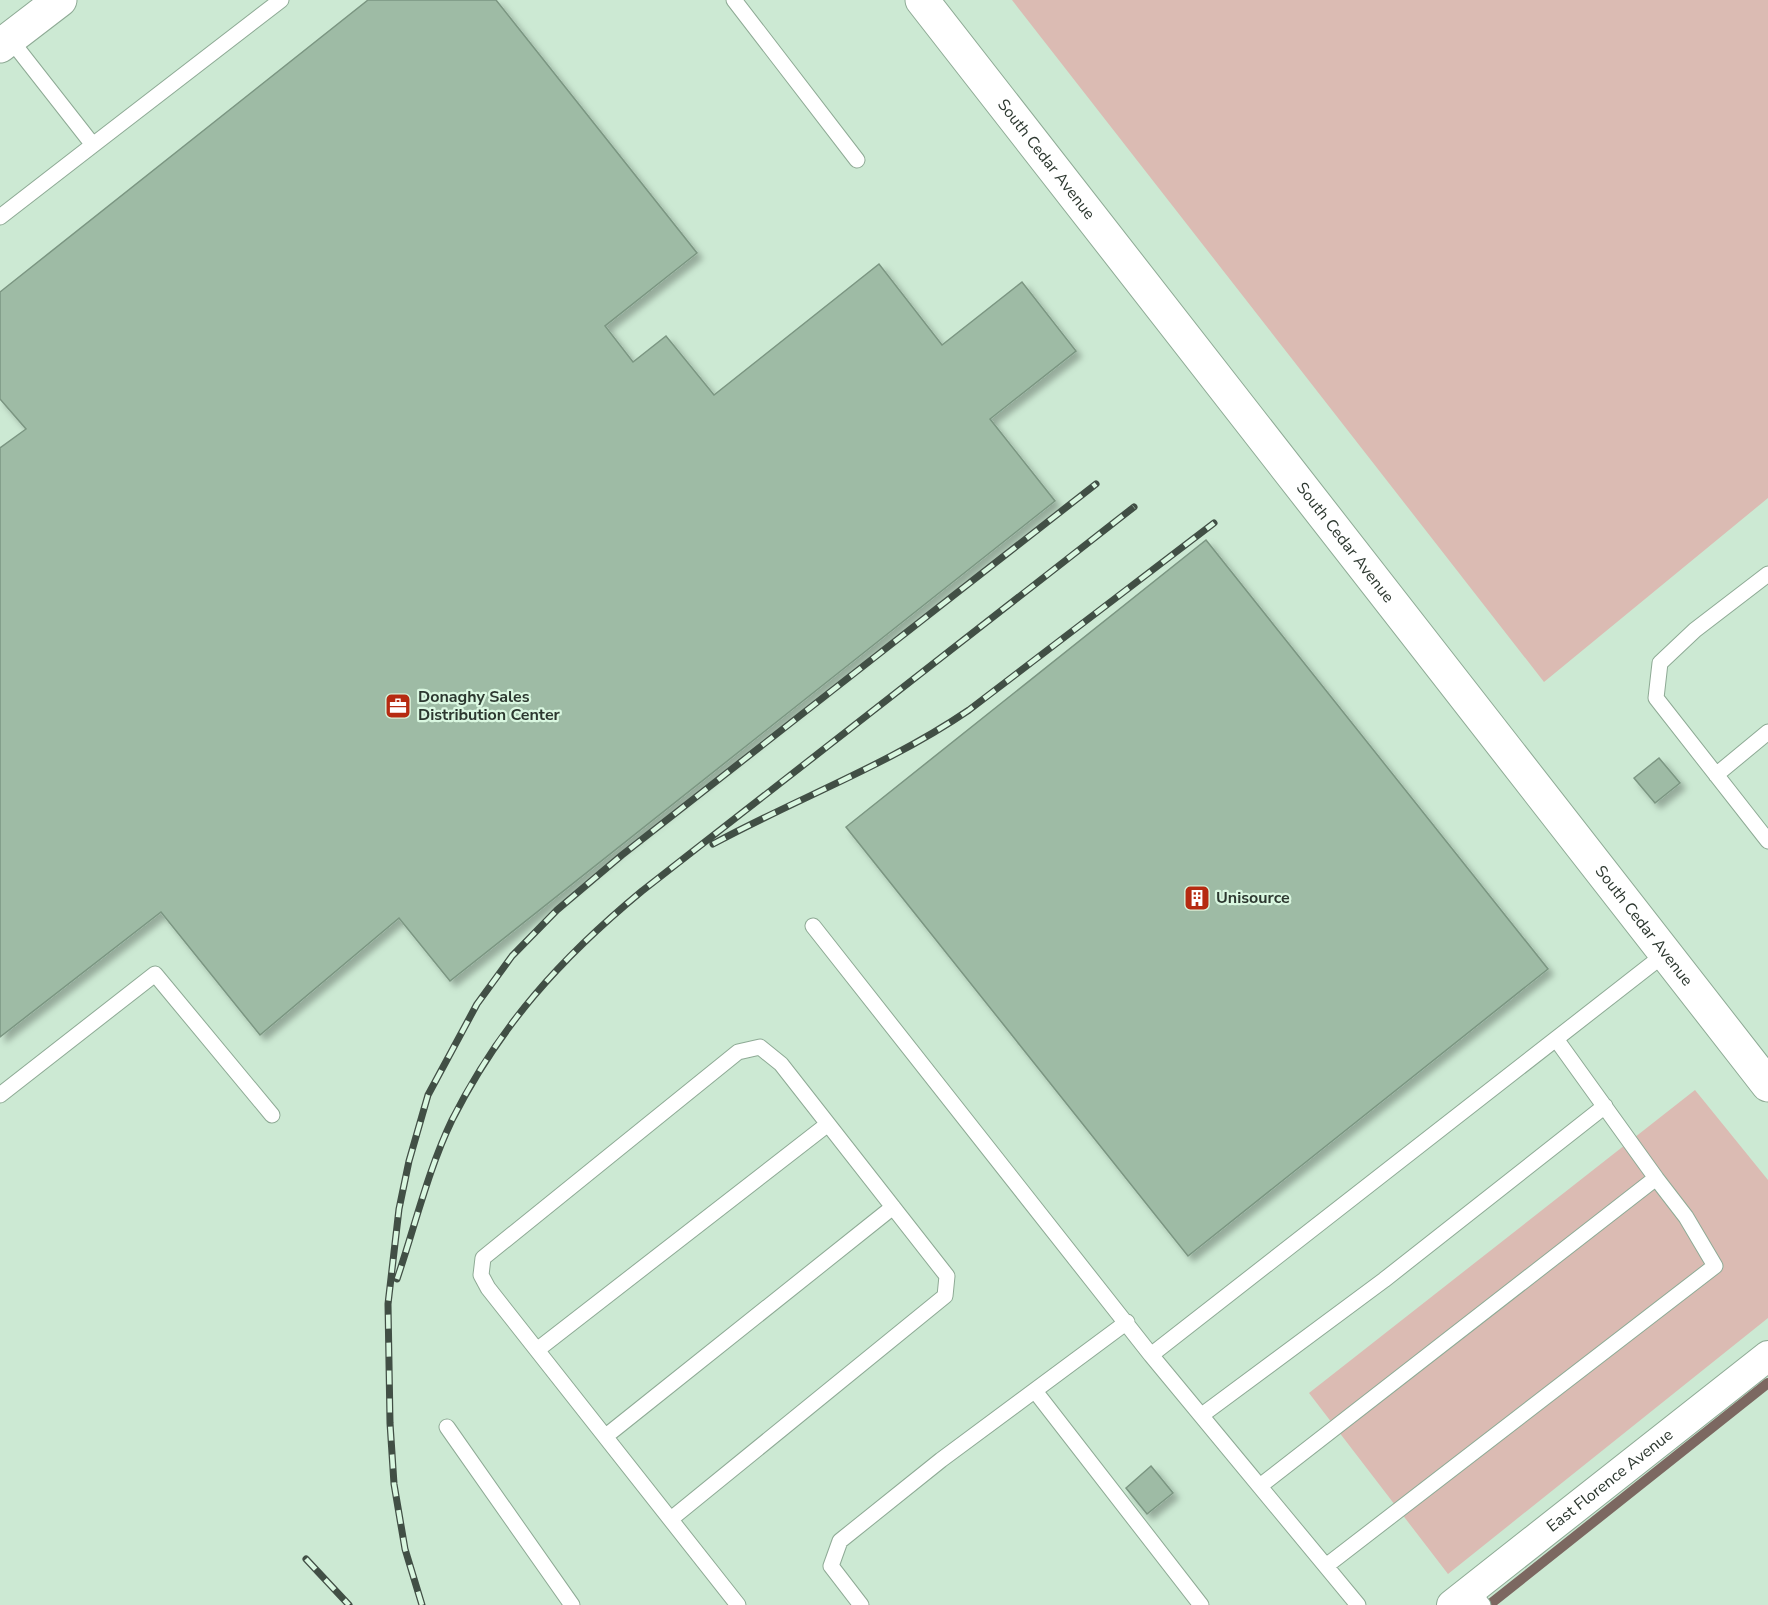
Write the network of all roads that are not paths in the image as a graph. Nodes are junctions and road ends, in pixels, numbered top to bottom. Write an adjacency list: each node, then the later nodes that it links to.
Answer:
1 (60, 0): 5 (main road)
2 (281, 0): 6 (lane)
3 (734, 0): 7 (lane)
4 (922, 0): 14 (main road, South Cedar Avenue)
5 (5, 42): 6 (lane)
6 (93, 145): 8 (lane)
7 (856, 160)
8 (0, 217)
9 (1768, 574): 11 (lane)
10 (1768, 732): 11 (lane)
11 (1716, 775): 12 (lane)
12 (1768, 841)
13 (813, 926): 23 (lane)
14 (1666, 953): 15 (lane); 16 (main road, South Cedar Avenue)
15 (1556, 1039): 18 (lane); 25 (lane)
16 (1768, 1085)
17 (0, 1095): 19 (lane)
18 (1605, 1106): 21 (lane); 28 (lane)
19 (272, 1114)
20 (828, 1124): 22 (lane); 24 (lane); 24 (lane)
21 (1656, 1178): 31 (lane); 33 (lane)
22 (893, 1207): 30 (lane); 32 (lane)
23 (1127, 1322): 25 (lane); 27 (lane)
24 (537, 1350): 30 (lane)
25 (1151, 1355): 28 (lane)
26 (1768, 1356): 34 (street, East Florence Avenue)
27 (1035, 1391): 37 (lane); 38 (lane)
28 (1202, 1415): 31 (lane)
29 (447, 1427): 35 (lane)
30 (606, 1437): 32 (lane)
31 (1260, 1486): 33 (lane)
32 (671, 1519): 36 (lane)
33 (1326, 1566): 39 (lane)
34 (1469, 1600)
35 (572, 1605)
36 (738, 1605)
37 (861, 1605)
38 (1202, 1605)
39 (1358, 1605)

